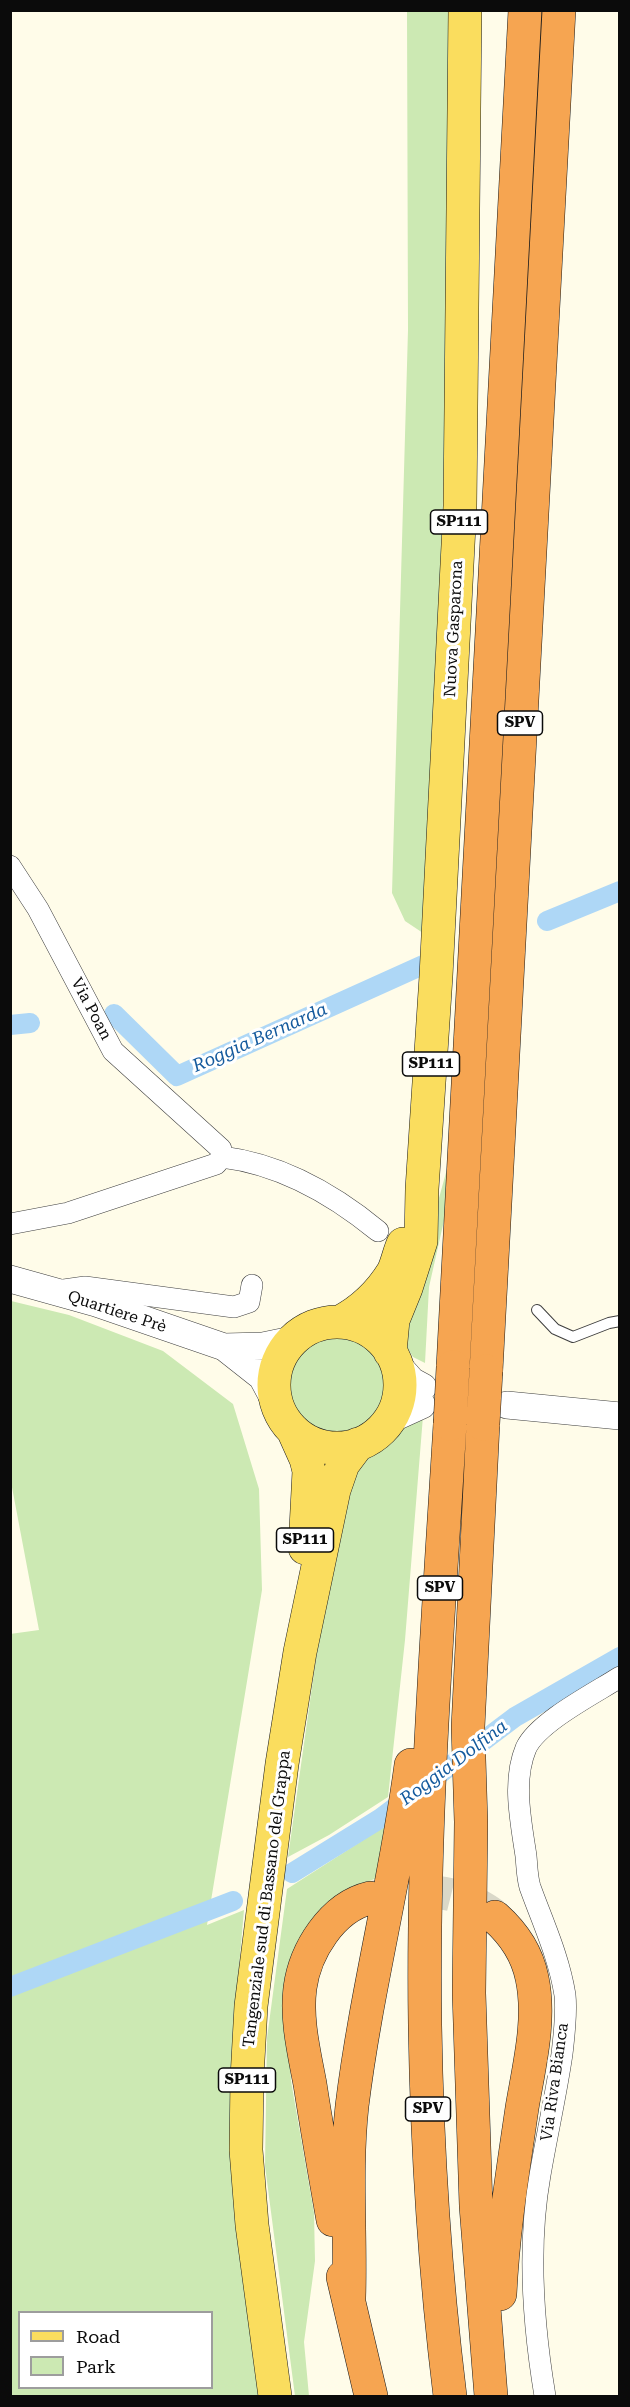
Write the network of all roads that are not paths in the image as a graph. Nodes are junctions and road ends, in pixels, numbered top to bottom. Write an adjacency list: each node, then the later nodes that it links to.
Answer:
1 (465, 10): 6 (main road, Nuova Gasparona / SP111)
2 (525, 10): 18 (highway, SPV)
3 (559, 10): 19 (highway, SPV, bridge)
4 (10, 866): 5 (street, Via Poan)
5 (222, 1157): 7 (street); 8 (street)
6 (422, 1189): 14 (main road, Nuova Gasparona / SP111); 17 (main road, Nuova Gasparona / SP111)
7 (10, 1224)
8 (378, 1231)
9 (10, 1279): 11 (street, Quartiere Prè)
10 (252, 1285): 11 (street)
11 (59, 1293): 16 (street, Quartiere Prè)
12 (537, 1310): 13 (lane)
13 (620, 1321)
14 (339, 1322): 15 (main road, Nuova Gasparona / SP111); 17 (main road, Nuova Gasparona / SP111)
15 (292, 1340): 16 (street, Quartiere Prè); 21 (main road, SP111)
16 (224, 1347): 21 (street, Quartiere Prè)
17 (393, 1358): 18 (street); 22 (main road, Nuova Gasparona / SP111)
18 (434, 1382): 22 (street); 26 (highway); 26 (highway, SPV, bridge)
19 (495, 1414): 20 (street); 35 (highway, SPV)
20 (620, 1416)
21 (285, 1419): 23 (main road, SP111); 24 (main road, Tangenziale sud di Bassano del Grappa / SP111)
22 (389, 1420): 23 (main road, SP111)
23 (358, 1444): 24 (main road, Tangenziale sud di Bassano del Grappa / SP111)
24 (300, 1652): 31 (main road, Tangenziale sud di Bassano del Grappa / SP111)
25 (620, 1677): 37 (street, Via Riva Bianca)
26 (421, 1760): 29 (highway); 34 (highway, SPV)
27 (370, 1898): 29 (highway)
28 (495, 1917): 36 (highway)
29 (348, 2298): 30 (highway)
30 (355, 2331): 32 (highway); 33 (highway)
31 (275, 2397)
32 (347, 2397)
33 (371, 2397)
34 (450, 2397)
35 (491, 2397)
36 (497, 2397)
37 (545, 2397)

